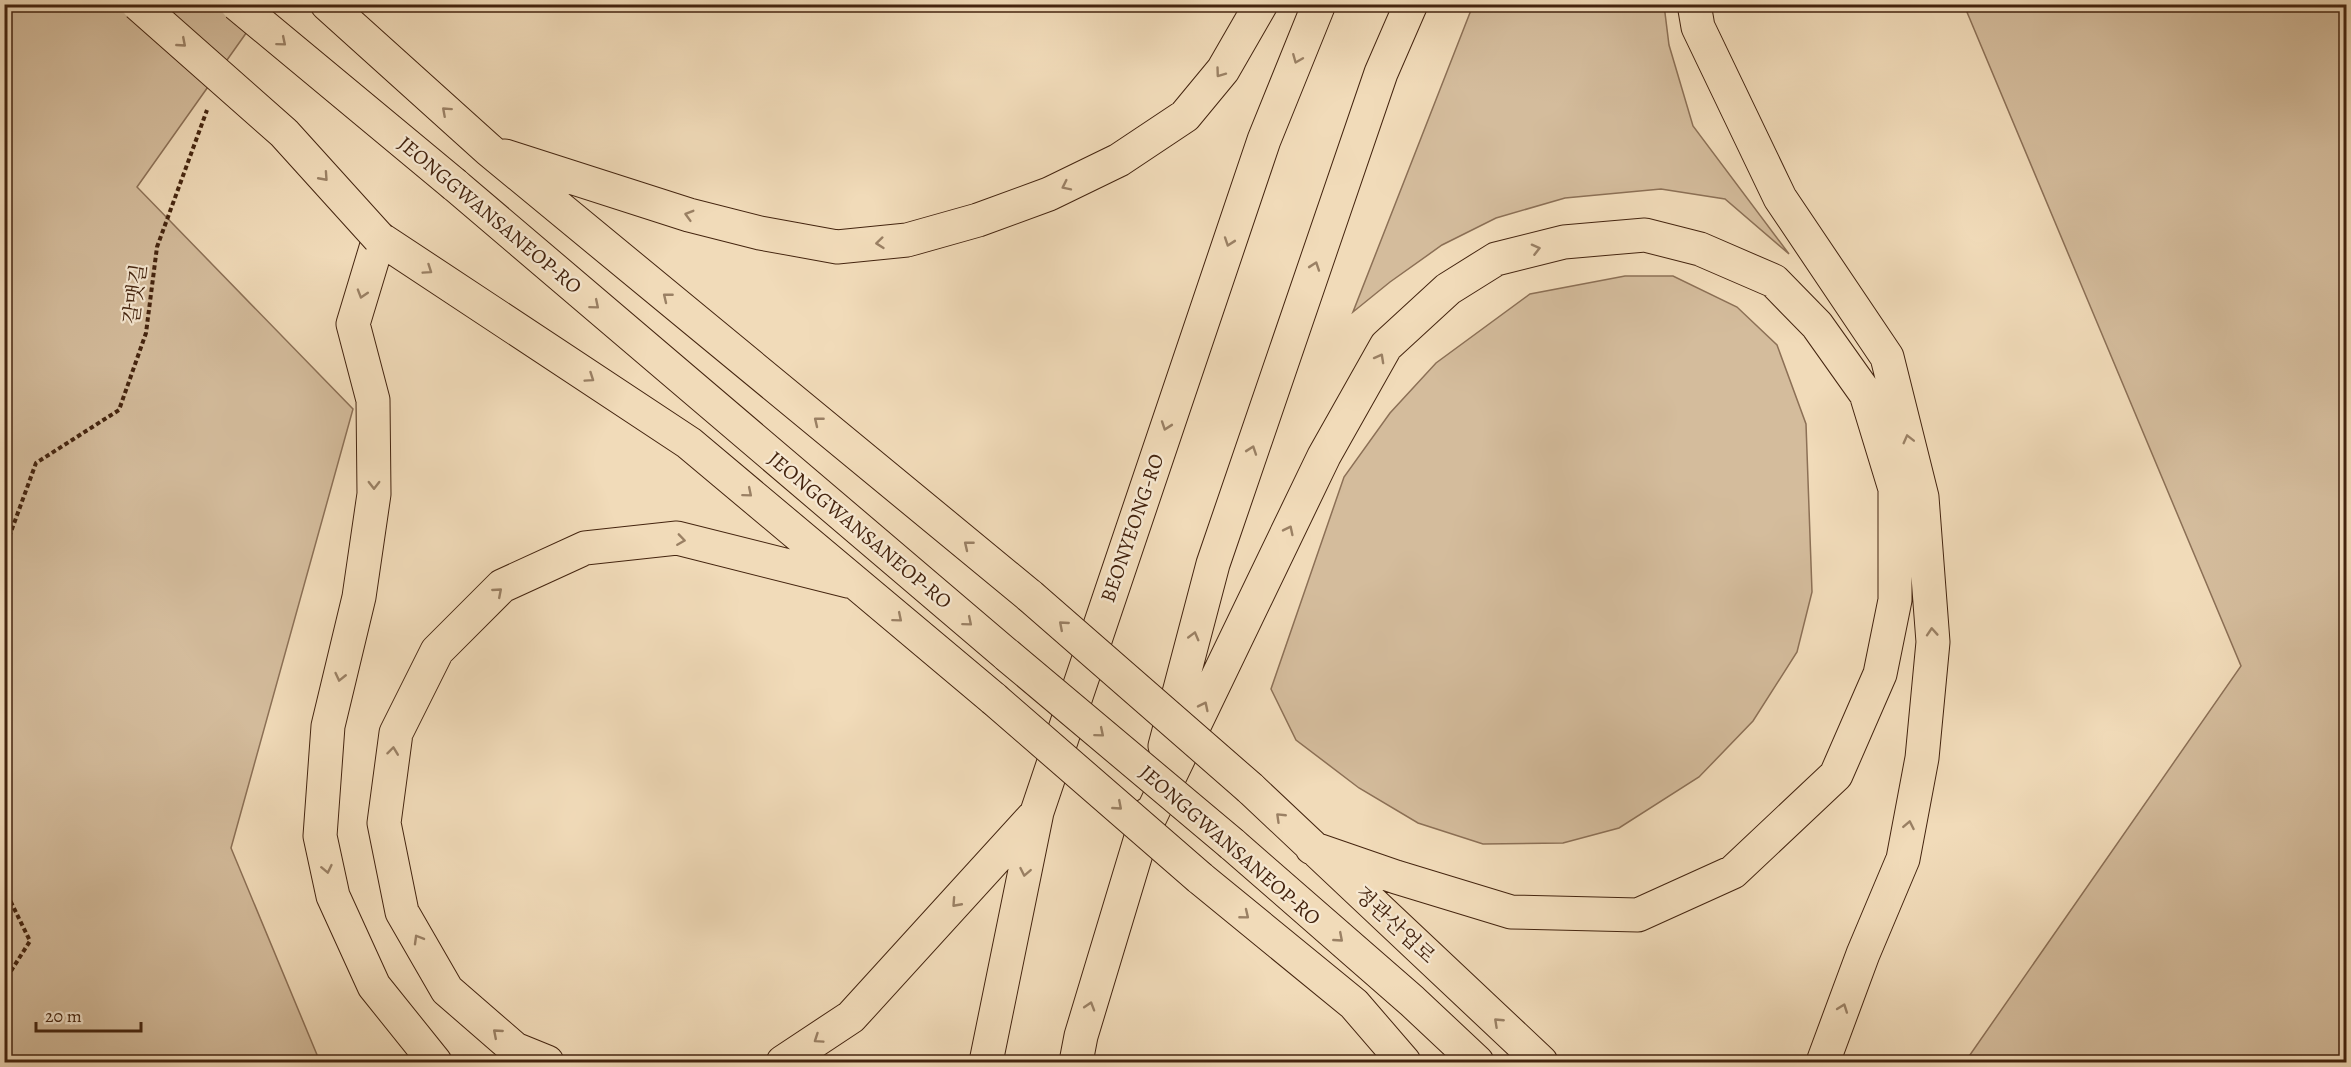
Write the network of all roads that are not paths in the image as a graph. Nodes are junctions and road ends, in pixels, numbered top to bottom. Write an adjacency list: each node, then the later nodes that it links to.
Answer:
1 (138, 4): 9 (highway, one-way to 9, bridge)
2 (237, 4): 22 (highway, JEONGGWANSANEOP-RO, one-way to 22, bridge)
3 (327, 4): 8 (highway, 정관산업로, one-way to 3)
4 (1261, 4): 8 (highway, one-way to 8)
5 (1318, 4): 11 (highway, BEONYEONG-RO, one-way to 11)
6 (1411, 4): 12 (highway, one-way to 6)
7 (1694, 4): 24 (highway, one-way to 7)
8 (489, 150): 13 (highway, 정관산업로, one-way to 8, bridge)
9 (379, 238): 10 (highway, one-way to 10); 15 (highway, one-way to 15)
10 (856, 583): 14 (highway, one-way to 14, bridge); 16 (highway, one-way to 10)
11 (1037, 812): 17 (highway, one-way to 17); 18 (highway, BEONYEONG-RO, one-way to 18)
12 (1142, 834): 13 (highway, one-way to 13); 19 (highway, one-way to 12)
13 (1312, 848): 23 (highway, 정관산업로, one-way to 13)
14 (1354, 1004): 20 (highway); 21 (highway)
15 (435, 1062)
16 (547, 1062)
17 (783, 1062)
18 (986, 1062)
19 (1076, 1062)
20 (1404, 1062)
21 (1420, 1062)
22 (1477, 1062)
23 (1541, 1062)
24 (1823, 1062)

